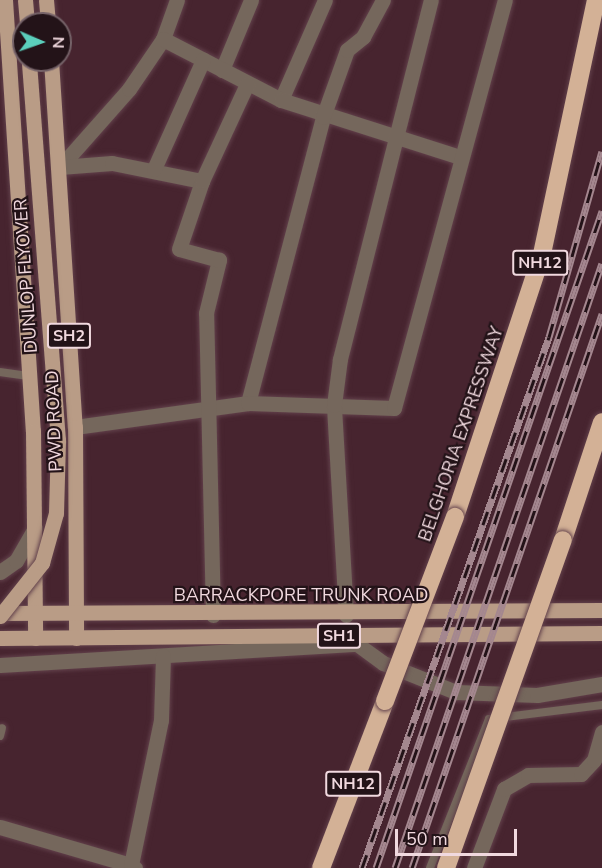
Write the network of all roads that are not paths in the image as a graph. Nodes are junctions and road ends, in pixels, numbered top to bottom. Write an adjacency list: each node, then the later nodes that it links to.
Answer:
1 (5, 0): 17 (main road, PWD ROAD / SH2)
2 (177, 0): 9 (street)
3 (251, 0): 11 (street)
4 (325, 0): 15 (street)
5 (383, 0): 16 (street)
6 (431, 0): 18 (street)
7 (505, 0): 19 (street)
8 (596, 0): 51 (highway, BELGHORIA EXPRESSWAY / NH12, bridge)
9 (163, 39): 10 (street); 20 (street)
10 (203, 60): 11 (street); 21 (street)
11 (222, 70): 14 (street)
12 (30, 72): 37 (main road, DUNLOP FLYOVER, bridge)
13 (52, 72): 20 (main road, PWD ROAD / SH2)
14 (247, 84): 15 (street); 22 (street)
15 (281, 100): 16 (street)
16 (323, 117): 18 (street); 25 (street)
17 (7, 127): 24 (main road, PWD ROAD / SH2)
18 (398, 136): 19 (street); 26 (street)
19 (460, 158): 26 (street)
20 (60, 167): 21 (street); 29 (main road, PWD ROAD / SH2)
21 (154, 169): 22 (street)
22 (202, 181): 27 (street)
23 (0, 372): 24 (lane)
24 (30, 376): 30 (main road, PWD ROAD / SH2)
25 (248, 403): 26 (street); 27 (street)
26 (334, 405): 39 (street)
27 (208, 409): 29 (street); 38 (street)
28 (602, 422): 53 (highway, bridge)
29 (75, 427): 36 (main road, PWD ROAD / SH2)
30 (35, 528): 32 (street); 35 (main road, PWD ROAD / SH2)
31 (0, 555): 32 (street)
32 (16, 561): 33 (street)
33 (0, 572)
34 (602, 610): 39 (main road, BARRACKPORE TRUNK ROAD / SH1)
35 (34, 613): 36 (main road, BARRACKPORE TRUNK ROAD / SH1); 37 (main road, BARRACKPORE TRUNK ROAD / SH1); 42 (main road, PWD ROAD / SH2)
36 (77, 613): 38 (main road, BARRACKPORE TRUNK ROAD / SH1); 43 (main road, PWD ROAD / SH2)
37 (0, 615)
38 (213, 615): 39 (main road, BARRACKPORE TRUNK ROAD / SH1)
39 (346, 615)
40 (602, 633): 43 (main road, SH1)
41 (0, 638): 42 (main road, SH1)
42 (35, 638): 43 (main road, SH1)
43 (75, 638)
44 (163, 656): 45 (street); 46 (street); 50 (street)
45 (0, 665)
46 (602, 684)
47 (602, 705): 52 (lane)
48 (602, 732): 54 (street)
49 (0, 827): 50 (street)
50 (133, 867)
51 (321, 868)
52 (430, 868)
53 (446, 868)
54 (474, 868)

